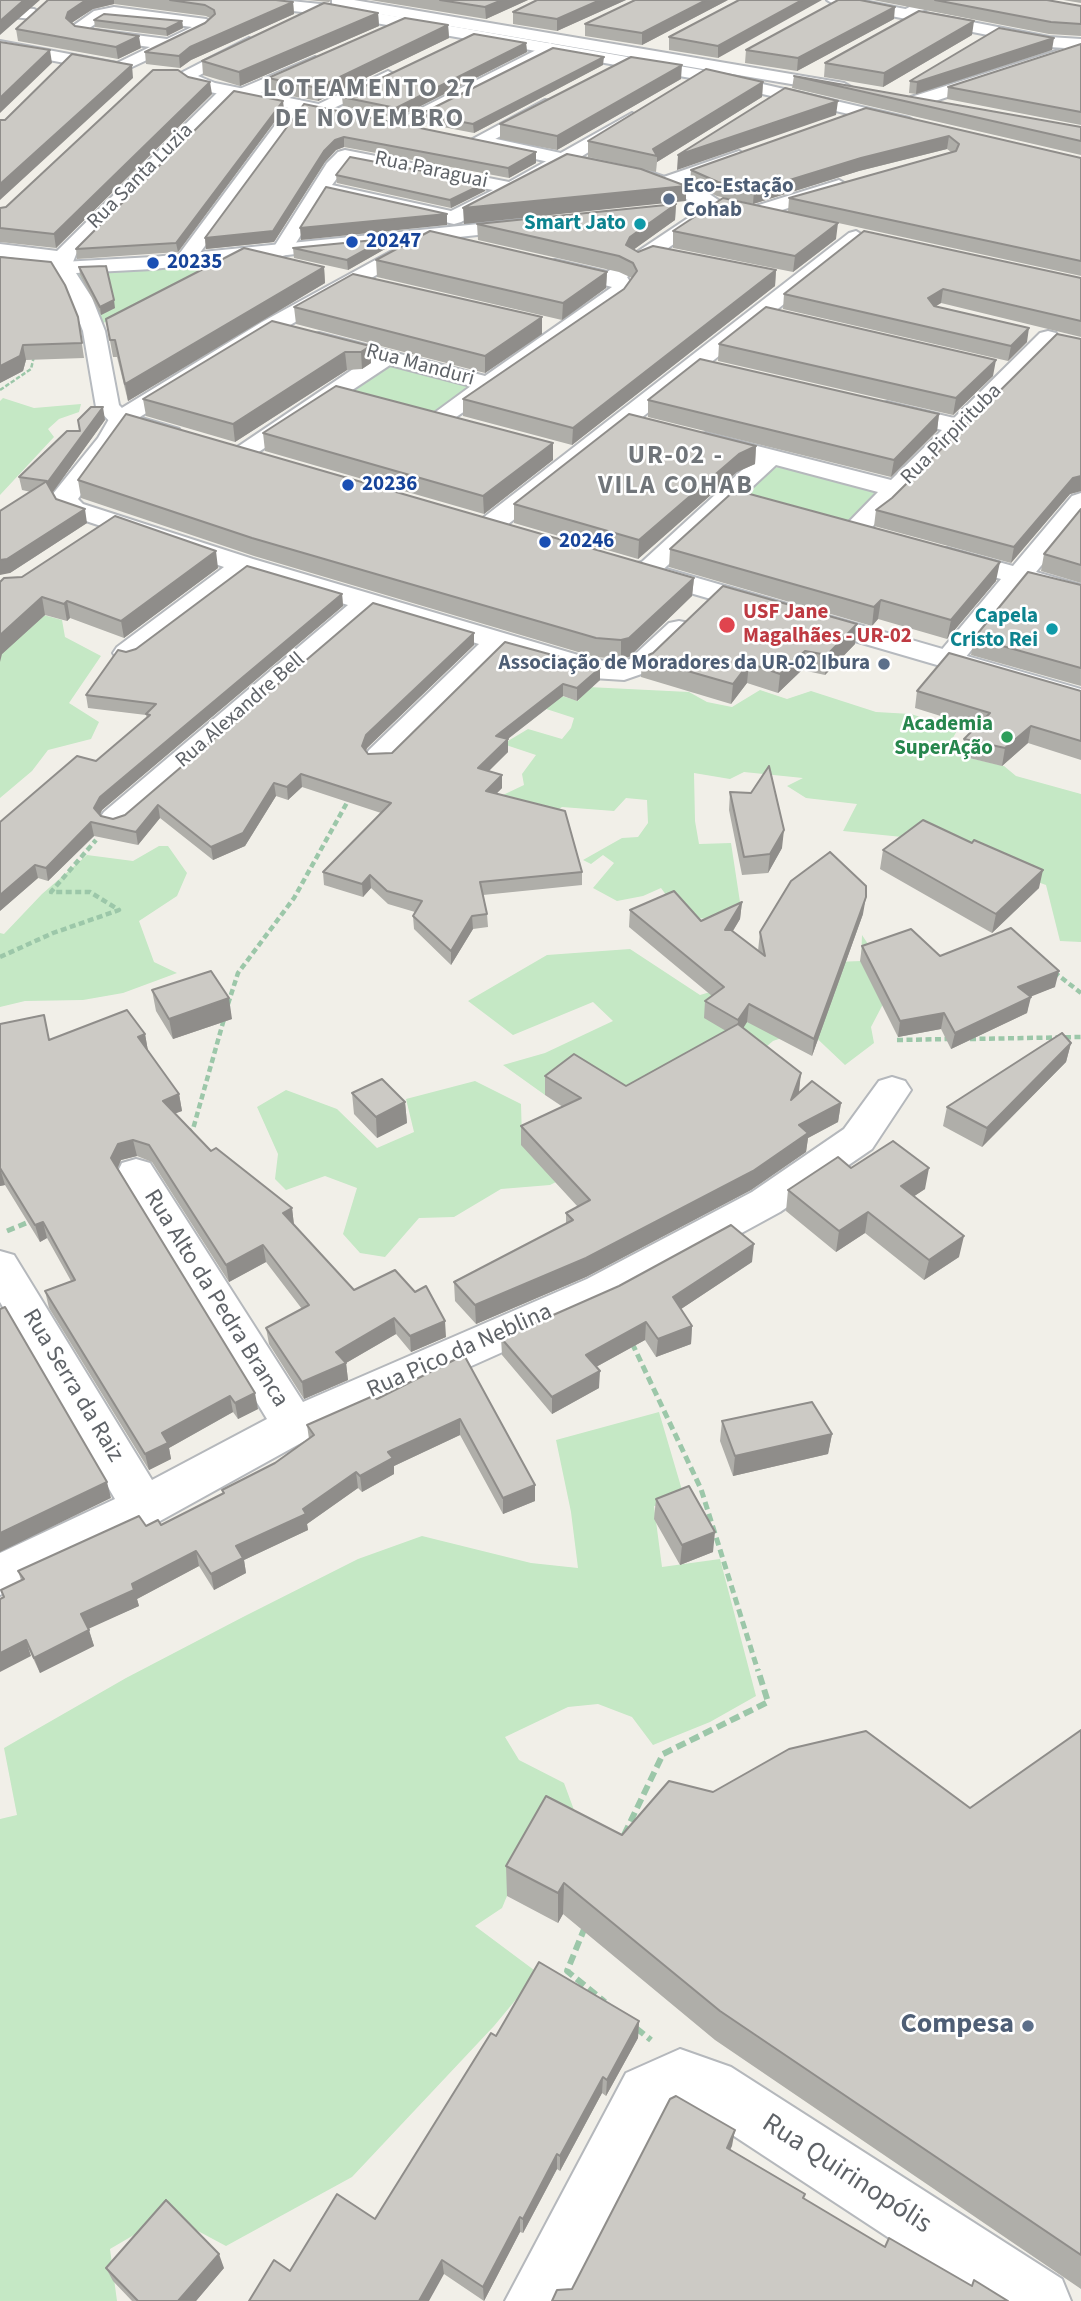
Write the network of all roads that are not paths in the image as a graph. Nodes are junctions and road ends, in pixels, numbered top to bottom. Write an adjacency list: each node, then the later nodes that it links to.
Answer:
1 (237, 0): 2 (street)
2 (243, 0): 5 (street)
3 (936, 0): 9 (street)
4 (838, 1): 8 (street); 9 (street)
5 (335, 4): 11 (street); 36 (street)
6 (438, 5): 11 (street)
7 (0, 11): 18 (street)
8 (817, 14)
9 (911, 15): 13 (street); 15 (street)
10 (512, 16): 14 (street)
11 (410, 19): 14 (street); 16 (street)
12 (584, 27): 19 (street)
13 (893, 29)
14 (480, 31): 19 (street); 22 (street)
15 (995, 31): 21 (street); 23 (street)
16 (380, 34)
17 (666, 41): 24 (street)
18 (1, 42): 27 (street)
19 (554, 43): 24 (street); 28 (street); 50 (street)
20 (167, 44): 20 (street); 31 (street)
21 (971, 45)
22 (450, 46)
23 (1081, 48): 44 (street)
24 (643, 52): 28 (street); 29 (street)
25 (745, 53): 29 (street)
26 (330, 56): 41 (street)
27 (69, 58): 31 (street); 33 (street)
28 (626, 61): 34 (street); 35 (street)
29 (721, 66): 37 (street)
30 (823, 67): 37 (street)
31 (119, 68): 36 (street)
32 (404, 68): 45 (street)
33 (57, 73)
34 (604, 74)
35 (702, 75): 38 (street); 40 (street)
36 (184, 76): 41 (street)
37 (800, 80): 39 (street)
38 (679, 89)
39 (862, 91)
40 (783, 92): 46 (street); 49 (street)
41 (236, 93): 45 (street); 83 (street, Rua Santa Luzia)
42 (897, 97): 44 (street)
43 (558, 98): 55 (street)
44 (917, 101): 47 (street)
45 (308, 107): 50 (street); 80 (street)
46 (760, 107)
47 (957, 108)
48 (645, 110): 58 (street)
49 (866, 112): 51 (street); 52 (street)
50 (383, 122): 53 (street)
51 (828, 125)
52 (931, 128)
53 (422, 130)
54 (459, 137): 55 (street)
55 (478, 141): 58 (street)
56 (753, 152): 60 (street)
57 (680, 156): 60 (street)
58 (564, 160): 59 (street); 63 (street)
59 (612, 169): 60 (street); 64 (street)
60 (656, 180): 65 (street)
61 (857, 181): 67 (street)
62 (320, 188): 63 (street); 63 (street, Rua Paraguai); 76 (street)
63 (513, 188)
64 (616, 194)
65 (715, 204): 66 (street); 67 (street); 77 (street)
66 (669, 212)
67 (753, 213): 68 (street)
68 (791, 222)
69 (543, 224): 71 (street)
70 (830, 231): 72 (street)
71 (424, 236): 74 (street); 76 (street); 89 (street)
72 (856, 237): 73 (street); 91 (street)
73 (881, 242)
74 (480, 249)
75 (0, 250): 83 (street)
76 (282, 250): 78 (street)
77 (649, 252): 79 (street); 88 (street)
78 (242, 255): 80 (street); 84 (street); 90 (street)
79 (677, 257)
80 (184, 261): 83 (street)
81 (532, 261): 88 (street)
82 (0, 263): 83 (street)
83 (63, 266): 86 (street); 99 (street)
84 (304, 269)
85 (328, 274): 89 (street)
86 (0, 275)
87 (772, 277): 91 (street)
88 (611, 279): 98 (street)
89 (353, 280): 92 (street); 97 (street)
90 (187, 283)
91 (800, 283): 93 (street)
92 (379, 286)
93 (762, 313): 95 (street); 102 (street)
94 (118, 319): 99 (street)
95 (788, 319)
96 (537, 324): 98 (street)
97 (270, 327): 101 (street, Rua Manduri); 111 (street)
98 (563, 330): 106 (street)
99 (94, 331): 111 (street)
100 (1021, 332): 105 (street, Rua Pirpirituba)
101 (387, 358): 106 (street, Rua Manduri); 107 (street)
102 (695, 365): 104 (street); 113 (street)
103 (989, 366): 105 (street)
104 (720, 370)
105 (1014, 372): 116 (street, Rua Pirpirituba)
106 (489, 384): 112 (street)
107 (334, 391): 108 (street); 118 (street)
108 (360, 398)
109 (859, 402): 116 (street)
110 (412, 412): 112 (street)
111 (120, 419): 118 (street); 125 (street)
112 (438, 419): 114 (street)
113 (622, 420): 115 (street); 120 (street)
114 (463, 426)
115 (647, 426)
116 (961, 427): 123 (street, Rua Pirpirituba)
117 (685, 435): 121 (street)
118 (216, 447): 122 (street)
119 (551, 449): 120 (street)
120 (576, 456): 127 (street)
121 (772, 456): 123 (street); 132 (street)
122 (275, 464)
123 (898, 489): 126 (street, Rua Pirpirituba)
124 (1081, 500): 131 (street)
125 (113, 521): 128 (street); 130 (street)
126 (854, 530)
127 (523, 536)
128 (80, 543)
129 (917, 547): 131 (street)
130 (244, 565): 134 (street); 136 (street)
131 (1017, 575): 133 (street); 137 (street)
132 (716, 593): 135 (street); 137 (street)
133 (1081, 593)
134 (367, 603): 135 (street); 140 (street, Rua Alexandre Bell)
135 (499, 640): 139 (street)
136 (127, 653)
137 (949, 659): 138 (street)
138 (1081, 698)
139 (380, 757)
140 (115, 819)
141 (892, 1090): 144 (street, Rua Pico da Neblina)
142 (136, 1173): 144 (street, Rua Alto da Pedra Branca)
143 (0, 1266): 145 (street, Rua Serra da Raiz)
144 (294, 1425): 145 (street, Rua Pico da Neblina)
145 (144, 1507): 146 (street, Rua Pico da Neblina)
146 (0, 1575)
147 (536, 2301): 148 (street, Rua Quirinopólis)
148 (1040, 2301)

